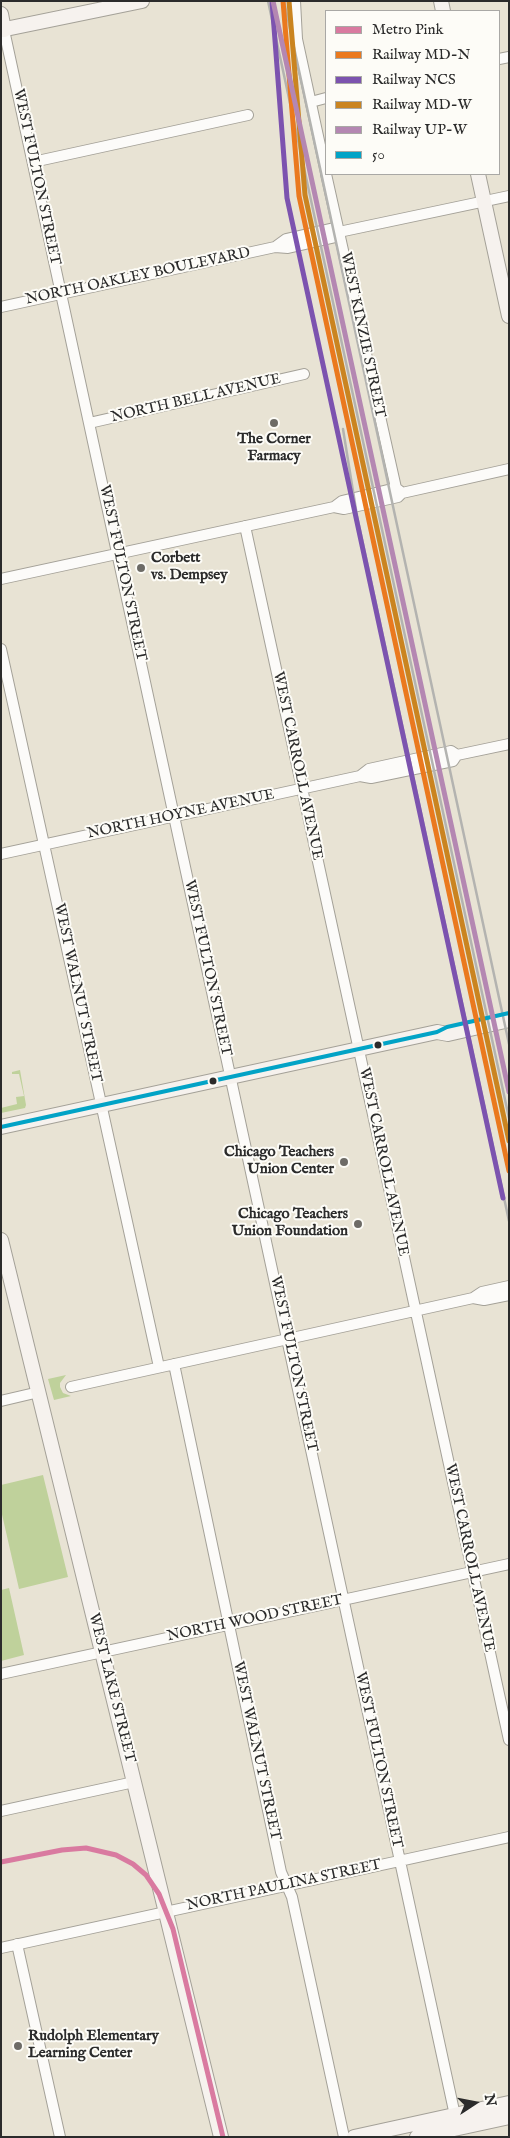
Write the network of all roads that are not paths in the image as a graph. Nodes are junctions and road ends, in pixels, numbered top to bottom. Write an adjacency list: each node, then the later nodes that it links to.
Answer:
1 (142, 1): 4 (main road)
2 (295, 1): 6 (street, WEST KINZIE STREET)
3 (1, 14): 4 (main road, WEST FULTON STREET)
4 (3, 30): 8 (street, WEST FULTON STREET)
5 (325, 98): 6 (street)
6 (311, 102): 9 (street, WEST KINZIE STREET)
7 (248, 115): 8 (street)
8 (33, 162): 15 (street, WEST FULTON STREET)
9 (325, 168)
10 (326, 175): 14 (street, WEST KINZIE STREET)
11 (478, 175): 13 (main road)
12 (509, 196): 13 (street, NORTH OAKLEY BOULEVARD)
13 (484, 202): 14 (street, NORTH OAKLEY BOULEVARD); 17 (main road)
14 (339, 232): 15 (street, NORTH OAKLEY BOULEVARD); 21 (street, WEST KINZIE STREET)
15 (61, 294): 16 (street, NORTH OAKLEY BOULEVARD); 19 (street, WEST FULTON STREET)
16 (1, 307)
17 (509, 316)
18 (304, 374): 19 (street, NORTH BELL AVENUE)
19 (89, 423): 23 (street, WEST FULTON STREET)
20 (509, 469): 21 (street)
21 (399, 493): 22 (street)
22 (245, 526): 23 (street); 27 (street, WEST CARROLL AVENUE)
23 (118, 553): 24 (street); 28 (street, WEST FULTON STREET)
24 (1, 579)
25 (1, 648): 29 (street, WEST WALNUT STREET)
26 (509, 744): 27 (street, NORTH HOYNE AVENUE)
27 (302, 789): 28 (street, NORTH HOYNE AVENUE); 34 (street, WEST CARROLL AVENUE)
28 (174, 817): 29 (street, NORTH HOYNE AVENUE); 35 (street, WEST FULTON STREET)
29 (44, 845): 30 (street, NORTH HOYNE AVENUE); 36 (street, WEST WALNUT STREET)
30 (1, 854)
31 (509, 1013): 33 (main road)
32 (509, 1020): 33 (main road)
33 (437, 1032): 34 (main road)
34 (359, 1049): 35 (main road); 42 (street, WEST CARROLL AVENUE)
35 (231, 1077): 36 (main road); 43 (street, WEST FULTON STREET)
36 (101, 1106): 37 (main road); 45 (street, WEST WALNUT STREET)
37 (1, 1127)
38 (1, 1240): 47 (main road, WEST LAKE STREET)
39 (509, 1286): 41 (street)
40 (509, 1295): 41 (street)
41 (473, 1298): 42 (street)
42 (416, 1310): 43 (street); 50 (street, WEST CARROLL AVENUE)
43 (287, 1339): 44 (street); 51 (street, WEST FULTON STREET)
44 (174, 1364): 45 (street); 52 (street, WEST WALNUT STREET)
45 (159, 1367): 46 (street)
46 (71, 1387)
47 (39, 1392): 48 (street); 53 (main road, WEST LAKE STREET)
48 (1, 1401)
49 (509, 1564): 50 (street, NORTH WOOD STREET)
50 (472, 1572): 51 (street, NORTH WOOD STREET); 55 (street, WEST CARROLL AVENUE)
51 (344, 1600): 52 (street, NORTH WOOD STREET); 59 (street, WEST FULTON STREET)
52 (229, 1625): 53 (street, NORTH WOOD STREET); 60 (street, WEST WALNUT STREET)
53 (102, 1652): 54 (street, NORTH WOOD STREET); 56 (main road, WEST LAKE STREET)
54 (1, 1674)
55 (509, 1740)
56 (134, 1782): 57 (street); 61 (main road, WEST LAKE STREET)
57 (1, 1811)
58 (509, 1837): 59 (street, NORTH PAULINA STREET)
59 (400, 1861): 60 (street, NORTH PAULINA STREET); 66 (street, WEST FULTON STREET)
60 (287, 1885): 61 (street, NORTH PAULINA STREET); 70 (street, WEST WALNUT STREET)
61 (166, 1912): 62 (street, NORTH PAULINA STREET); 69 (main road, WEST LAKE STREET)
62 (17, 1944): 63 (street, NORTH PAULINA STREET); 68 (street)
63 (1, 1948)
64 (509, 2103): 66 (main road)
65 (509, 2117): 66 (main road)
66 (457, 2121): 67 (main road); 72 (main road)
67 (397, 2132): 71 (main road)
68 (60, 2137)
69 (221, 2137)
70 (344, 2137)
71 (354, 2137)
72 (417, 2137)

